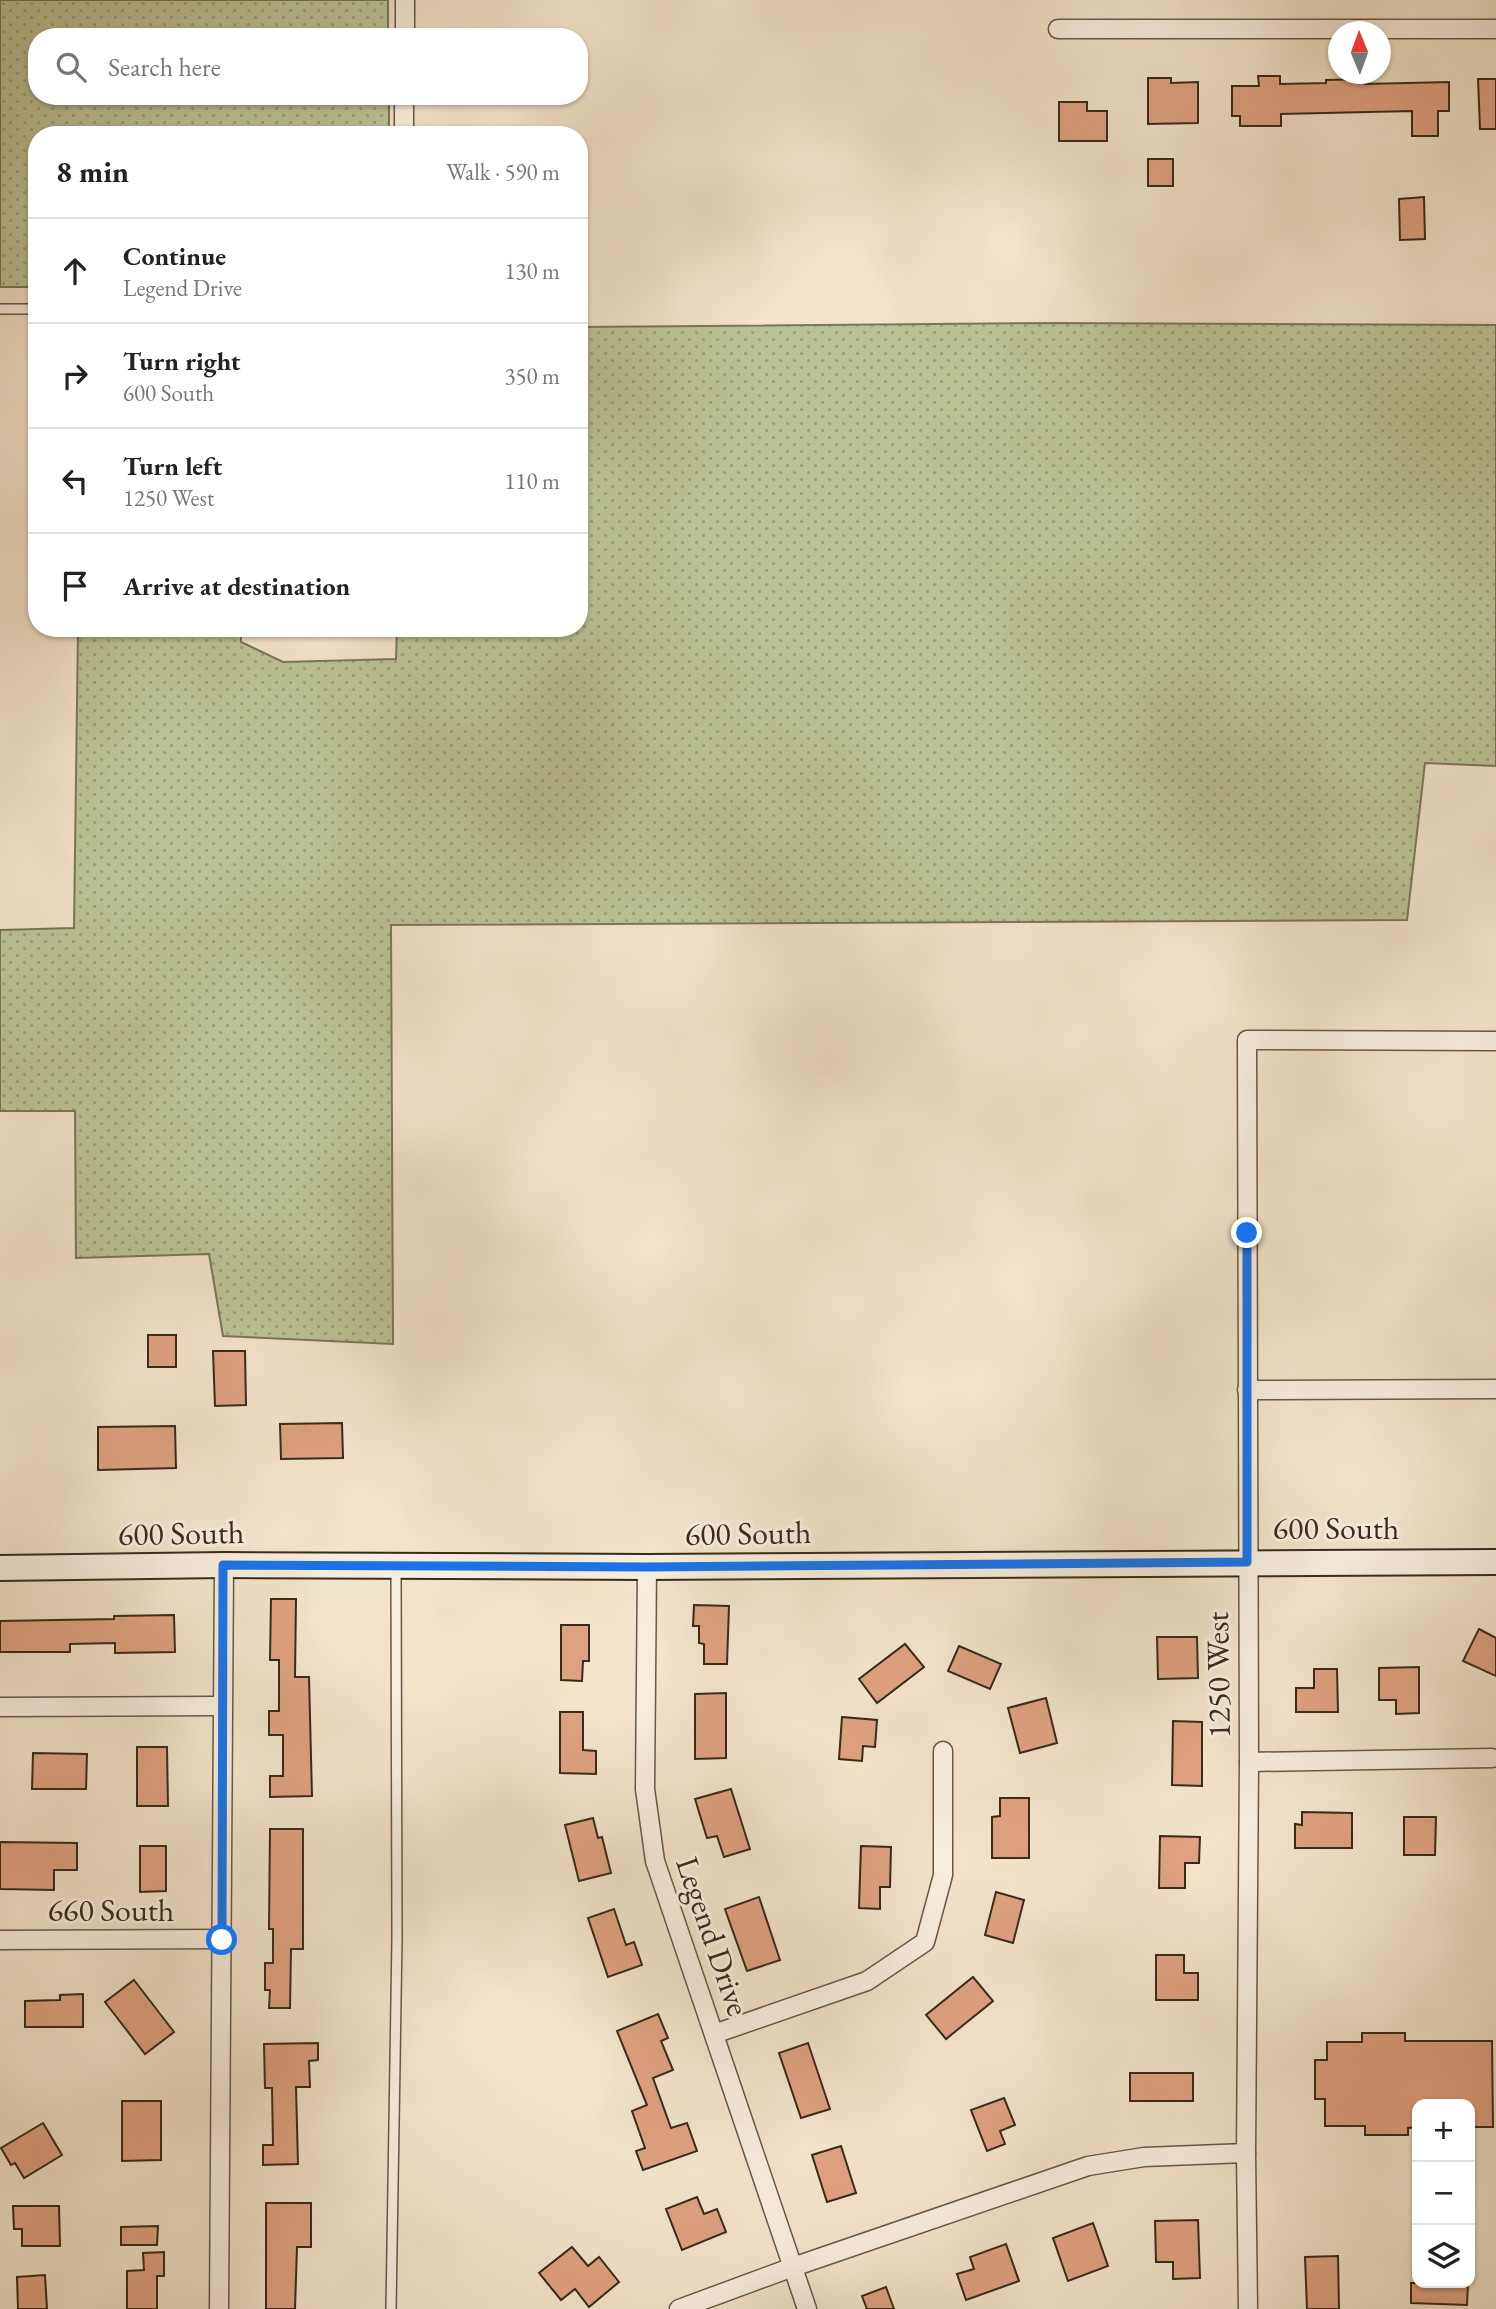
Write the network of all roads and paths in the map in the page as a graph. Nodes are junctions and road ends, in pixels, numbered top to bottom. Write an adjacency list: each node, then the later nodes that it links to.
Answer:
1 (405, 0): 2 (street)
2 (405, 28)
3 (1058, 29): 4 (street)
4 (1496, 29)
5 (404, 105): 6 (street)
6 (404, 126)
7 (28, 309): 8 (lane)
8 (0, 310)
9 (1496, 1041): 11 (street, 1250 West)
10 (1496, 1389): 11 (street)
11 (1247, 1390): 12 (street, 1250 West)
12 (1247, 1562): 13 (main road, 600 South); 16 (main road, 600 South); 22 (street, 1250 West)
13 (1496, 1562)
14 (223, 1565): 15 (main road, 600 South); 17 (main road, 600 South); 18 (street)
15 (396, 1566): 16 (main road, 600 South); 29 (lane)
16 (647, 1567): 25 (street, Legend Drive)
17 (0, 1568)
18 (221, 1706): 19 (street); 24 (street)
19 (0, 1707)
20 (943, 1751): 25 (street)
21 (1492, 1758): 22 (street)
22 (1249, 1762): 26 (street, 1250 West)
23 (0, 1940): 24 (street, 660 South)
24 (222, 1940): 28 (street)
25 (715, 2034): 27 (street, Legend Drive)
26 (1246, 2153): 27 (street); 32 (street, 1250 West)
27 (793, 2267): 30 (street); 31 (street, Legend Drive)
28 (219, 2309)
29 (390, 2309)
30 (679, 2309)
31 (807, 2309)
32 (1248, 2309)

